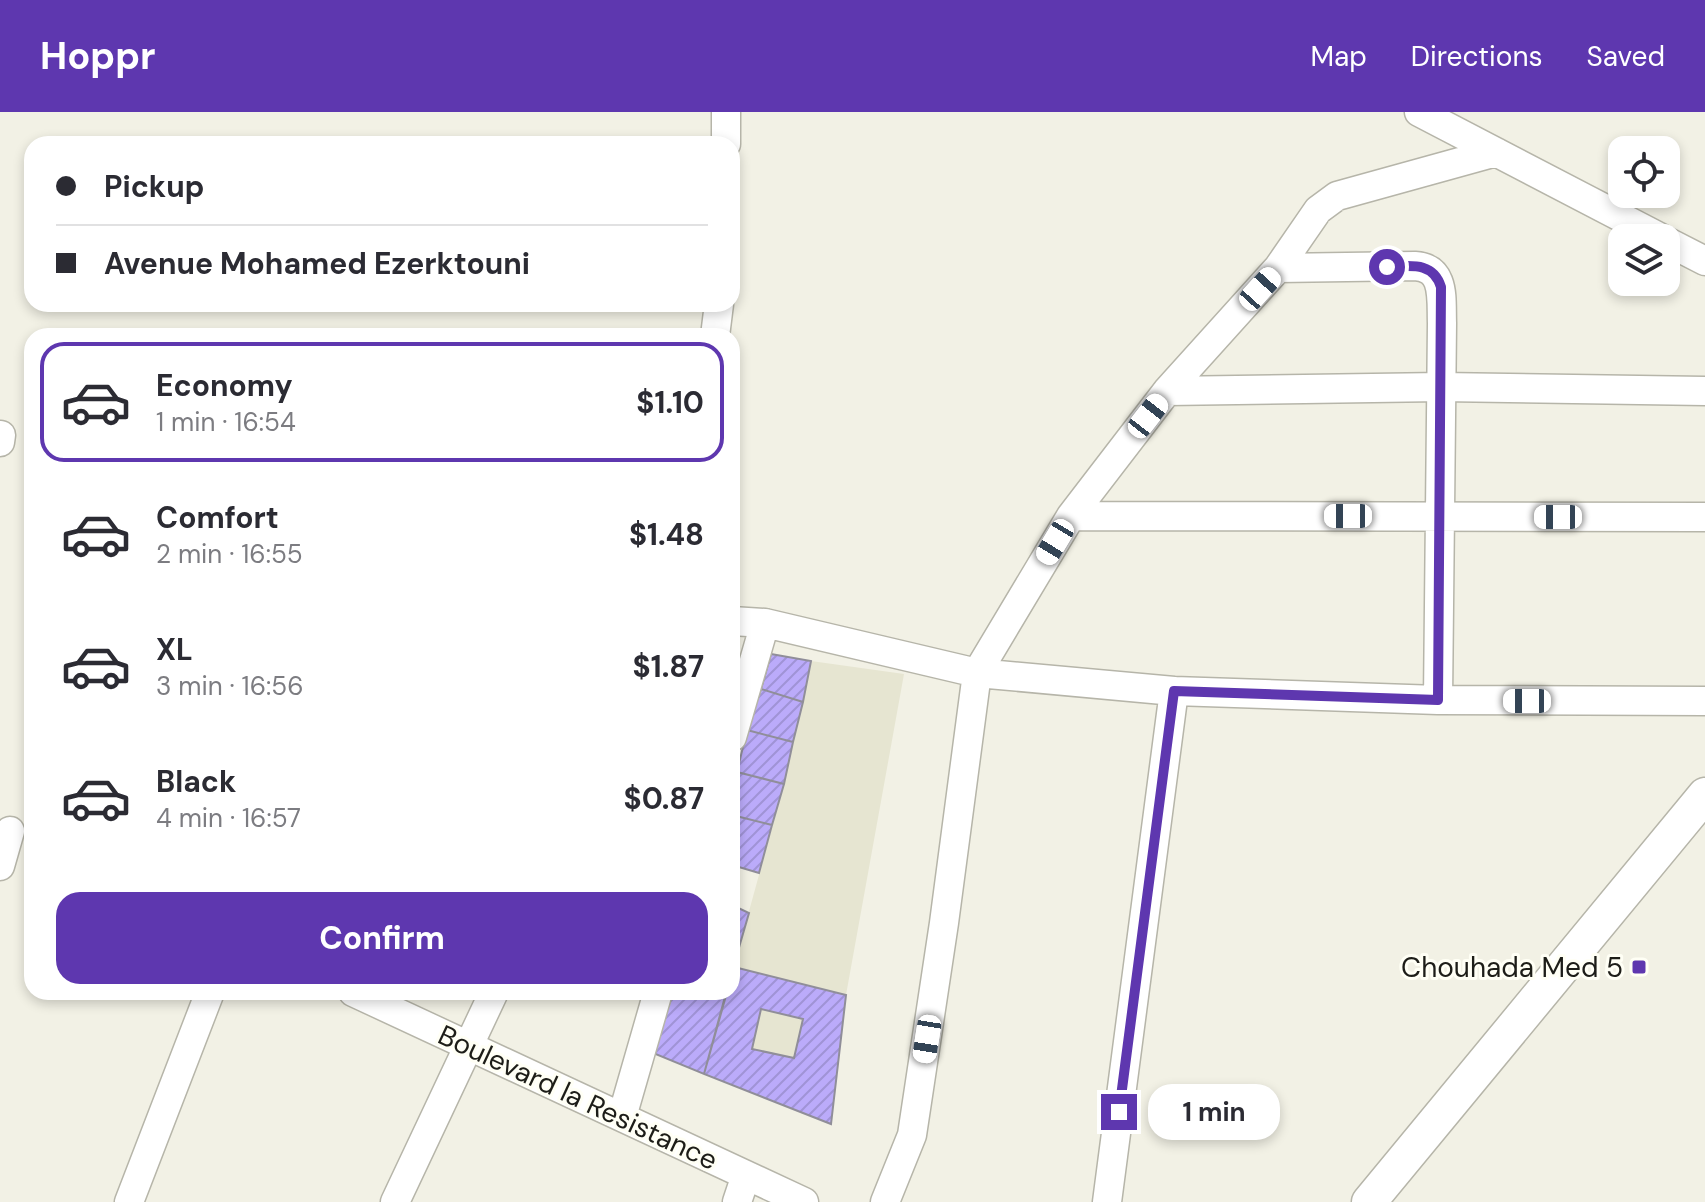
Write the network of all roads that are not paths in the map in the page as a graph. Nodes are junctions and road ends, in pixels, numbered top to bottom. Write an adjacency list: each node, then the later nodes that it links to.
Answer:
1 (726, 112): 3 (street)
2 (1419, 112): 4 (street)
3 (726, 136)
4 (1496, 152): 5 (street); 8 (street)
5 (1634, 224)
6 (1680, 248): 7 (street)
7 (1705, 261)
8 (1278, 268): 9 (street); 10 (street)
9 (1441, 387): 10 (street); 11 (street); 13 (street)
10 (1167, 391): 12 (street)
11 (1705, 391)
12 (1071, 516): 13 (street); 17 (street)
13 (1440, 516): 14 (street); 19 (street)
14 (1705, 517)
15 (740, 621): 16 (street)
16 (765, 623): 17 (street); 21 (street)
17 (977, 673): 18 (street); 36 (street)
18 (1174, 691): 19 (street); 37 (street)
19 (1438, 700): 20 (street)
20 (1705, 701)
21 (740, 709)
22 (1705, 795): 38 (street)
23 (14, 833): 24 (street)
24 (0, 866)
25 (207, 1000): 32 (street)
26 (370, 1000): 29 (street, Boulevard la Resistance)
27 (490, 1000): 29 (street)
28 (656, 1000): 30 (street)
29 (470, 1046): 30 (street, Boulevard la Resistance); 33 (street)
30 (622, 1117): 31 (street, Boulevard la Resistance)
31 (746, 1175): 34 (street); 35 (street, Boulevard la Resistance)
32 (129, 1202)
33 (395, 1202)
34 (737, 1202)
35 (804, 1202)
36 (885, 1202)
37 (1107, 1202)
38 (1369, 1202)

